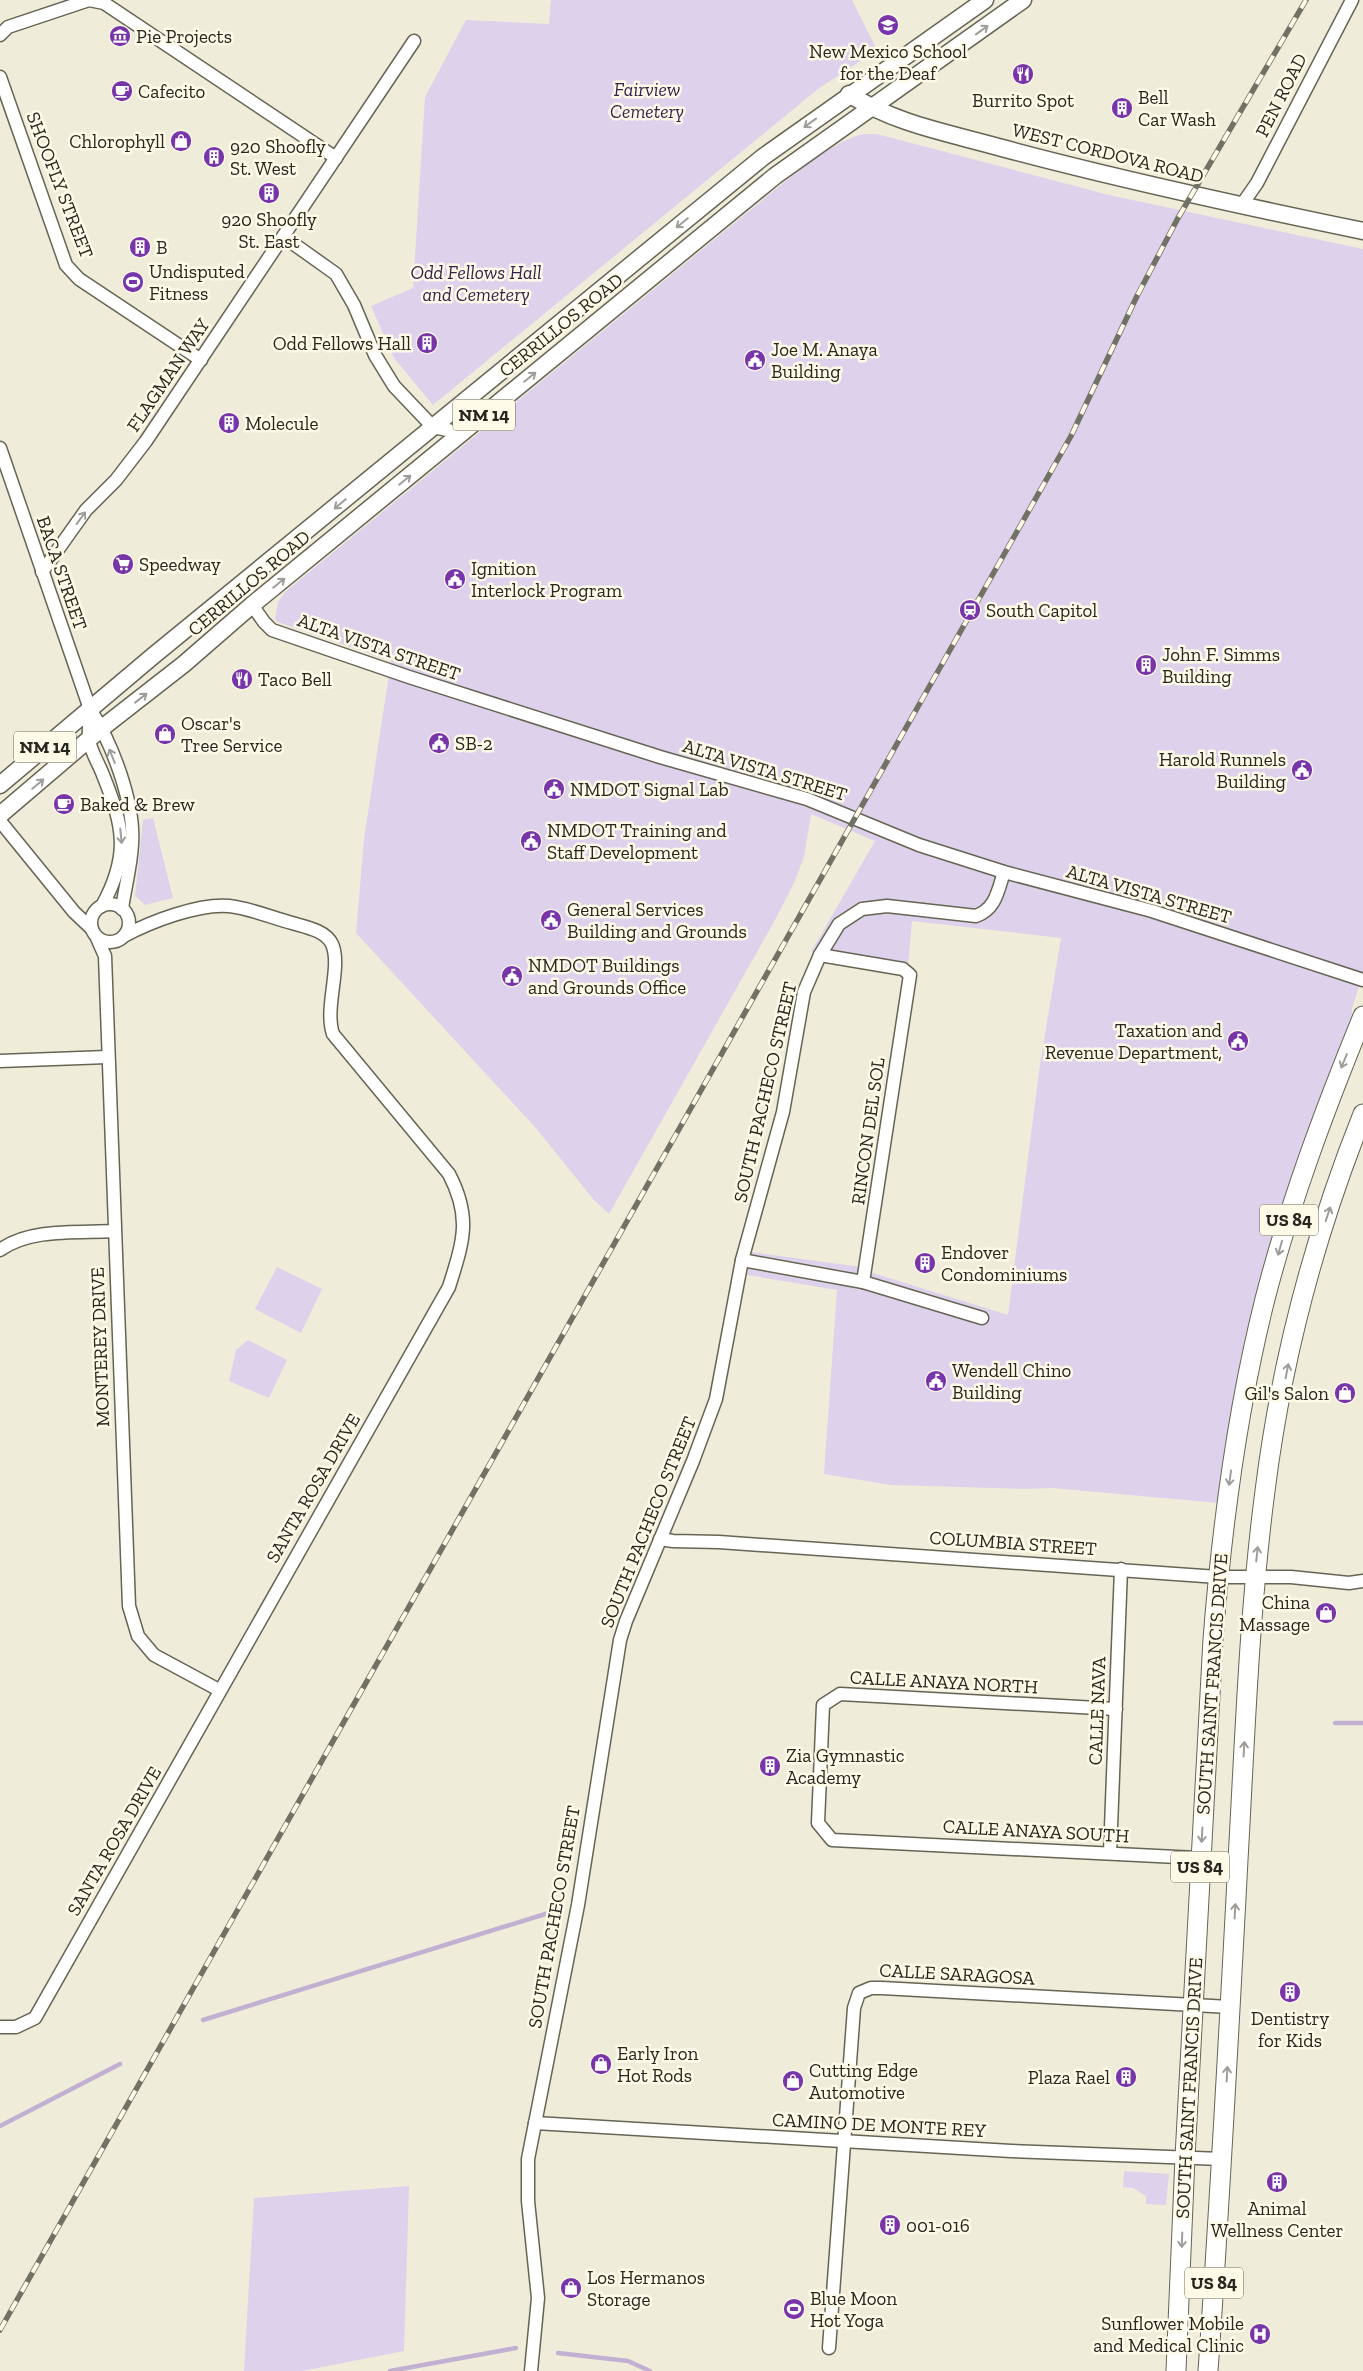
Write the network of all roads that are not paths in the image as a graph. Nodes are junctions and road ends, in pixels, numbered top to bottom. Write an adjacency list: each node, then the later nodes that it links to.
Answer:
1 (985, 0): 7 (main road, CERRILLOS ROAD / NM 14)
2 (1023, 0): 8 (main road, CERRILLOS ROAD / NM 14, one-way to 2)
3 (1352, 0): 10 (street, PEN ROAD)
4 (0, 35): 9 (street)
5 (414, 41): 9 (street, FLAGMAN WAY)
6 (0, 77): 13 (street, SHOOFLY STREET)
7 (849, 94): 8 (main road, WEST CORDOVA ROAD); 14 (main road, CERRILLOS ROAD / NM 14, one-way to 14)
8 (871, 108): 10 (main road, WEST CORDOVA ROAD); 15 (main road, CERRILLOS ROAD / NM 14, one-way to 8)
9 (336, 158): 12 (street, FLAGMAN WAY)
10 (1242, 206): 11 (main road, WEST CORDOVA ROAD)
11 (1363, 231)
12 (284, 237): 13 (street, FLAGMAN WAY); 14 (street)
13 (201, 360): 17 (street, FLAGMAN WAY, one-way to 13)
14 (433, 428): 15 (street); 19 (main road, CERRILLOS ROAD / NM 14, one-way to 19)
15 (462, 433): 18 (main road, CERRILLOS ROAD / NM 14, one-way to 15)
16 (0, 448): 17 (street, BACA STREET)
17 (42, 572): 19 (street, BACA STREET)
18 (252, 605): 20 (main road, CERRILLOS ROAD / NM 14, one-way to 18); 25 (street, ALTA VISTA STREET)
19 (90, 709): 20 (street, BACA STREET); 21 (street, BACA STREET); 22 (main road, CERRILLOS ROAD / NM 14)
20 (102, 728): 21 (main road, CERRILLOS ROAD / NM 14); 28 (street, one-way to 20)
21 (89, 741): 23 (main road, CERRILLOS ROAD / NM 14, one-way to 21); 26 (street, one-way to 26)
22 (0, 785)
23 (0, 815)
24 (0, 821): 27 (street, MONTEREY DRIVE)
25 (1004, 872): 32 (street, SOUTH PACHECO STREET); 34 (street, ALTA VISTA STREET)
26 (99, 908): 27 (street); 28 (street); 30 (street)
27 (74, 912): 30 (street, MONTEREY DRIVE)
28 (125, 913): 29 (street); 31 (street)
29 (149, 922): 31 (street); 49 (street, SANTA ROSA DRIVE)
30 (94, 933): 31 (street); 33 (street, MONTEREY DRIVE)
31 (119, 939): 33 (street)
32 (820, 955): 41 (street, SOUTH PACHECO STREET); 42 (street, RINCON DEL SOL)
33 (105, 956): 36 (street, MONTEREY DRIVE)
34 (1363, 980)
35 (1363, 1016): 46 (highway, SOUTH SAINT FRANCIS DRIVE / US 84, one-way to 46)
36 (107, 1057): 37 (street); 39 (street, MONTEREY DRIVE)
37 (0, 1061)
38 (1363, 1114): 47 (highway, SOUTH SAINT FRANCIS DRIVE / US 84, one-way to 38)
39 (114, 1231): 40 (street); 49 (street, MONTEREY DRIVE)
40 (0, 1250)
41 (742, 1260): 42 (street); 44 (street, SOUTH PACHECO STREET)
42 (863, 1282): 43 (street)
43 (982, 1318)
44 (660, 1539): 45 (street, COLUMBIA STREET); 58 (street, SOUTH PACHECO STREET)
45 (1121, 1569): 46 (street, COLUMBIA STREET); 50 (street, CALLE NAVA)
46 (1218, 1577): 47 (street, COLUMBIA STREET); 53 (highway, SOUTH SAINT FRANCIS DRIVE / US 84, one-way to 53)
47 (1255, 1577): 48 (street, COLUMBIA STREET); 54 (highway, SOUTH SAINT FRANCIS DRIVE / US 84, one-way to 47)
48 (1363, 1581)
49 (219, 1690): 57 (street, SANTA ROSA DRIVE)
50 (1116, 1710): 51 (street, CALLE ANAYA NORTH); 52 (street, CALLE NAVA)
51 (832, 1840): 52 (street, CALLE ANAYA SOUTH)
52 (1110, 1853): 53 (street, CALLE ANAYA SOUTH)
53 (1201, 1857): 54 (street, CALLE ANAYA SOUTH); 55 (highway, SOUTH SAINT FRANCIS DRIVE / US 84)
54 (1238, 1860): 56 (highway, SOUTH SAINT FRANCIS DRIVE / US 84, one-way to 54)
55 (1193, 2006): 56 (street, CALLE SARAGOSA); 59 (street, CALLE SARAGOSA); 60 (highway, SOUTH SAINT FRANCIS DRIVE / US 84)
56 (1230, 2007): 61 (highway, SOUTH SAINT FRANCIS DRIVE / US 84, one-way to 56)
57 (0, 2027)
58 (535, 2124): 59 (street, CAMINO DE MONTE REY); 63 (street, SOUTH PACHECO STREET)
59 (844, 2141): 60 (street, CAMINO DE MONTE REY); 62 (street, CALLE SARAGOSA)
60 (1185, 2157): 61 (street, CAMINO DE MONTE REY); 64 (highway, SOUTH SAINT FRANCIS DRIVE / US 84, one-way to 64)
61 (1222, 2158): 65 (highway, SOUTH SAINT FRANCIS DRIVE / US 84)
62 (829, 2348)
63 (531, 2371)
64 (1176, 2371)
65 (1208, 2371)

